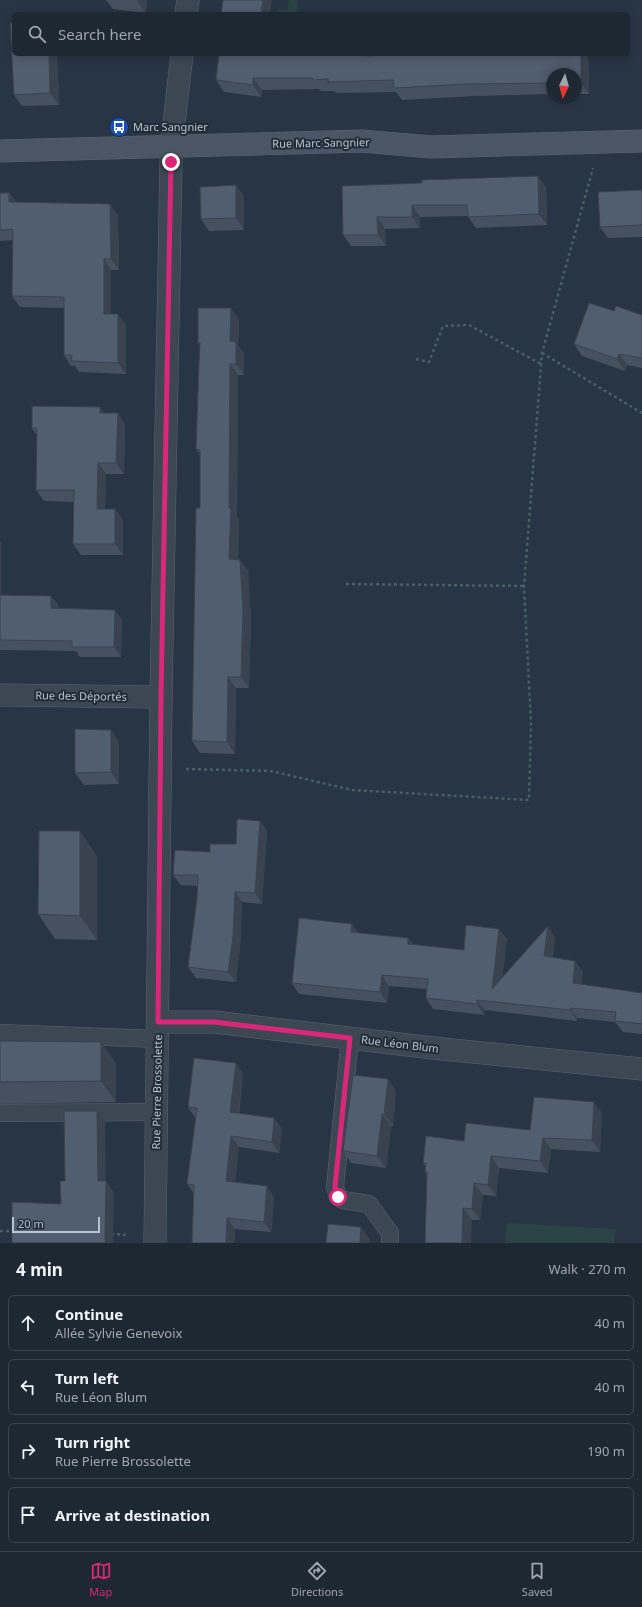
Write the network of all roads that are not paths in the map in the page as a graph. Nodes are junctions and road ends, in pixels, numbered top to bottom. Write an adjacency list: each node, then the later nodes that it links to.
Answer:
1 (188, 0): 2 (street)
2 (186, 12)
3 (182, 56): 5 (street, Rue Pierre Brossolette)
4 (642, 141): 5 (street, Rue Marc Sangnier)
5 (171, 147): 6 (street, Rue Marc Sangnier); 8 (street, Rue Pierre Brossolette)
6 (0, 151)
7 (0, 694): 8 (street, Rue des Déportés)
8 (161, 697): 9 (street, Rue Pierre Brossolette)
9 (158, 1030): 10 (lane); 11 (street, Rue Léon Blum); 13 (street, Rue Pierre Brossolette)
10 (0, 1033)
11 (350, 1038): 12 (street, Rue Léon Blum); 16 (lane)
12 (642, 1069)
13 (157, 1112): 14 (lane); 15 (street, Rue Pierre Brossolette)
14 (0, 1113)
15 (155, 1243)
16 (390, 1243)

